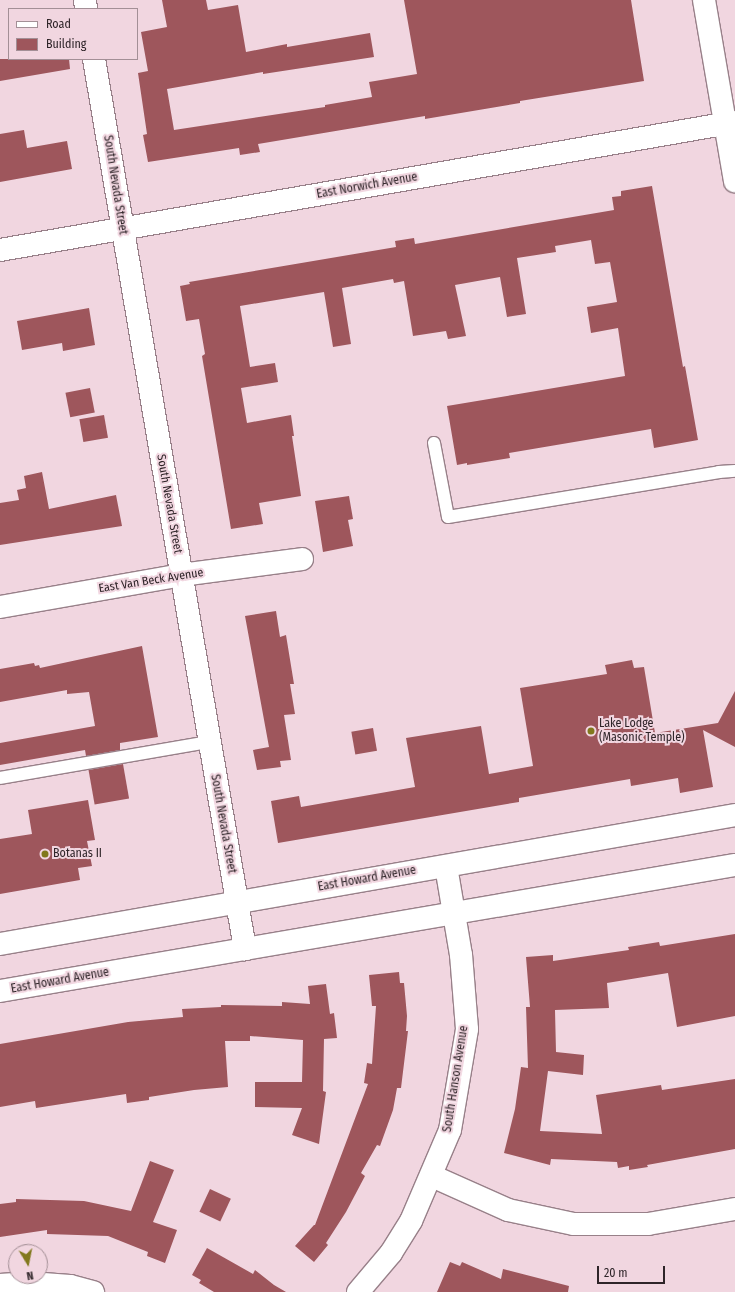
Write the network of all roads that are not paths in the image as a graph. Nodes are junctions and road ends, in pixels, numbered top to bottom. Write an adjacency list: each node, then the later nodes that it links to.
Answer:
1 (704, 0): 3 (street)
2 (94, 60): 5 (street, South Nevada Street)
3 (730, 123): 4 (street); 5 (street, East Norwich Avenue)
4 (735, 181)
5 (123, 229): 6 (street, East Norwich Avenue); 10 (street, South Nevada Street)
6 (0, 250)
7 (434, 444): 8 (lane)
8 (735, 472)
9 (302, 559): 10 (street, East Van Beck Avenue)
10 (181, 575): 11 (street, East Van Beck Avenue); 12 (street, South Nevada Street)
11 (0, 607)
12 (209, 742): 13 (lane); 17 (street, South Nevada Street)
13 (0, 778)
14 (735, 816): 16 (street, East Howard Avenue)
15 (735, 865): 18 (street, East Howard Avenue)
16 (446, 866): 17 (street, East Howard Avenue); 18 (street, South Hanson Avenue)
17 (236, 902): 19 (street, East Howard Avenue); 20 (street, South Nevada Street)
18 (454, 913): 20 (street, East Howard Avenue); 22 (street, South Hanson Avenue)
19 (0, 944)
20 (245, 949): 21 (street, East Howard Avenue)
21 (0, 991)
22 (432, 1176): 23 (street); 26 (street, South Hanson Avenue)
23 (735, 1209)
24 (0, 1285): 25 (street)
25 (93, 1292)
26 (358, 1292)

